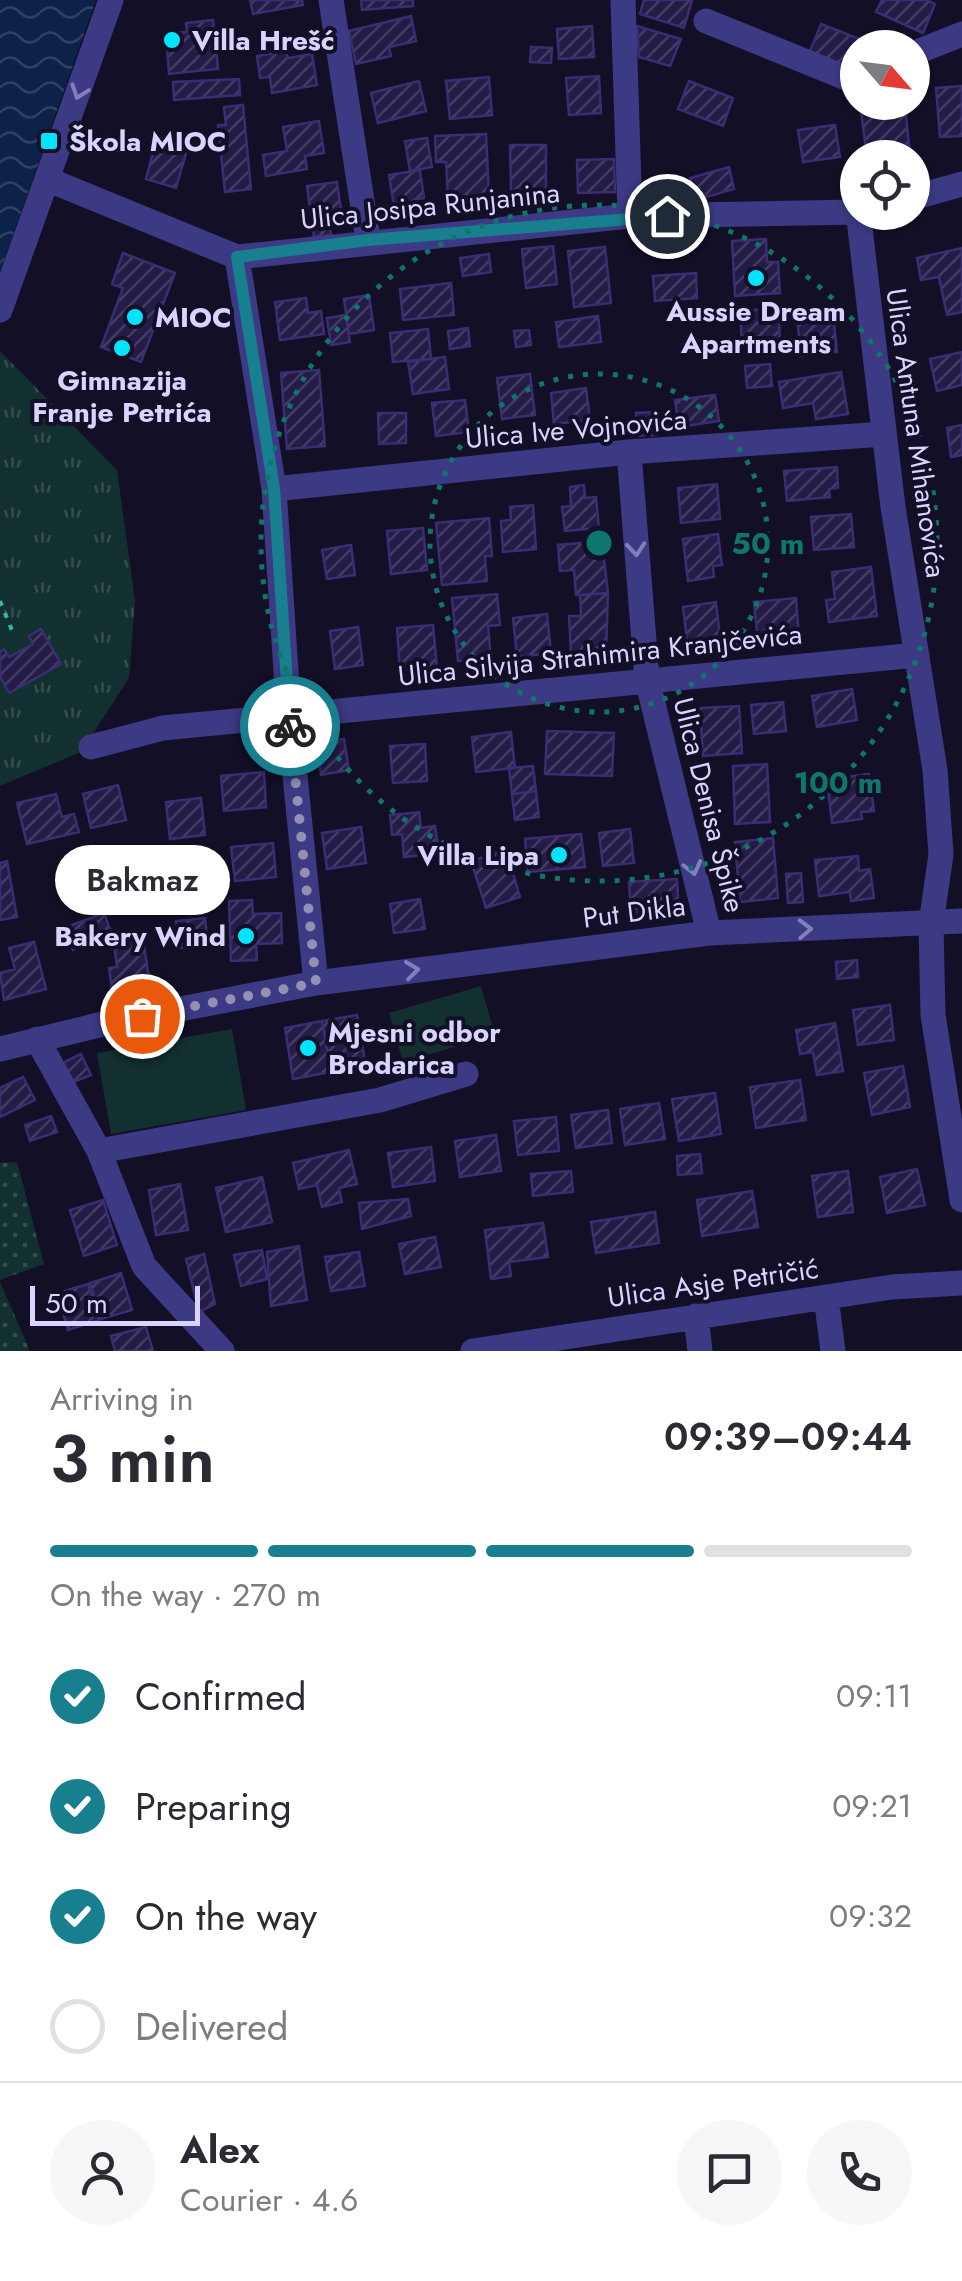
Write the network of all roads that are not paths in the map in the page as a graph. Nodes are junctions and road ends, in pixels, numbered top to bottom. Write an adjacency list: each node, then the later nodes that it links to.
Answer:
1 (111, 0): 8 (street, one-way to 8)
2 (331, 0): 14 (street)
3 (623, 0): 12 (street)
4 (706, 20): 7 (street)
5 (962, 34): 6 (street)
6 (930, 47)
7 (840, 75)
8 (49, 180): 15 (street); 16 (street)
9 (962, 184): 10 (street)
10 (930, 193)
11 (840, 211): 12 (street, Ulica Josipa Runjanina)
12 (630, 216): 14 (street, Ulica Josipa Runjanina)
13 (858, 230): 17 (street, Ulica Antuna Mihanovića)
14 (368, 240): 15 (street, Ulica Josipa Runjanina)
15 (237, 257): 19 (street)
16 (0, 310)
17 (884, 434): 18 (street, Ulica Ive Vojnovića); 20 (street, Ulica Antuna Mihanovića)
18 (628, 452): 19 (street, Ulica Ive Vojnovića); 21 (street, Ulica Denisa Špike, one-way to 21)
19 (274, 489): 22 (street)
20 (917, 655): 21 (street, Ulica Silvija Strahimira Kranjčevića); 25 (street, Ulica Antuna Mihanovića)
21 (647, 679): 22 (street, Ulica Silvija Strahimira Kranjčevića); 26 (street, Ulica Denisa Špike, one-way to 26)
22 (289, 717): 23 (street, Ulica Silvija Strahimira Kranjčevića); 27 (street)
23 (92, 748)
24 (962, 921): 25 (street, Put Dikla)
25 (932, 924): 26 (street, Put Dikla, one-way to 25); 32 (street, Ulica Antuna Mihanovića)
26 (709, 933): 27 (street, Put Dikla, one-way to 26)
27 (316, 983): 28 (street)
28 (37, 1039): 29 (street); 31 (street)
29 (0, 1049)
30 (466, 1074): 31 (street)
31 (100, 1150): 36 (street)
32 (962, 1200)
33 (962, 1283): 34 (street, Ulica Asje Petričić)
34 (826, 1296): 35 (street, Ulica Asje Petričić); 39 (street)
35 (696, 1316): 37 (street, Ulica Asje Petričić); 38 (street)
36 (222, 1351)
37 (473, 1351)
38 (700, 1351)
39 (832, 1351)

